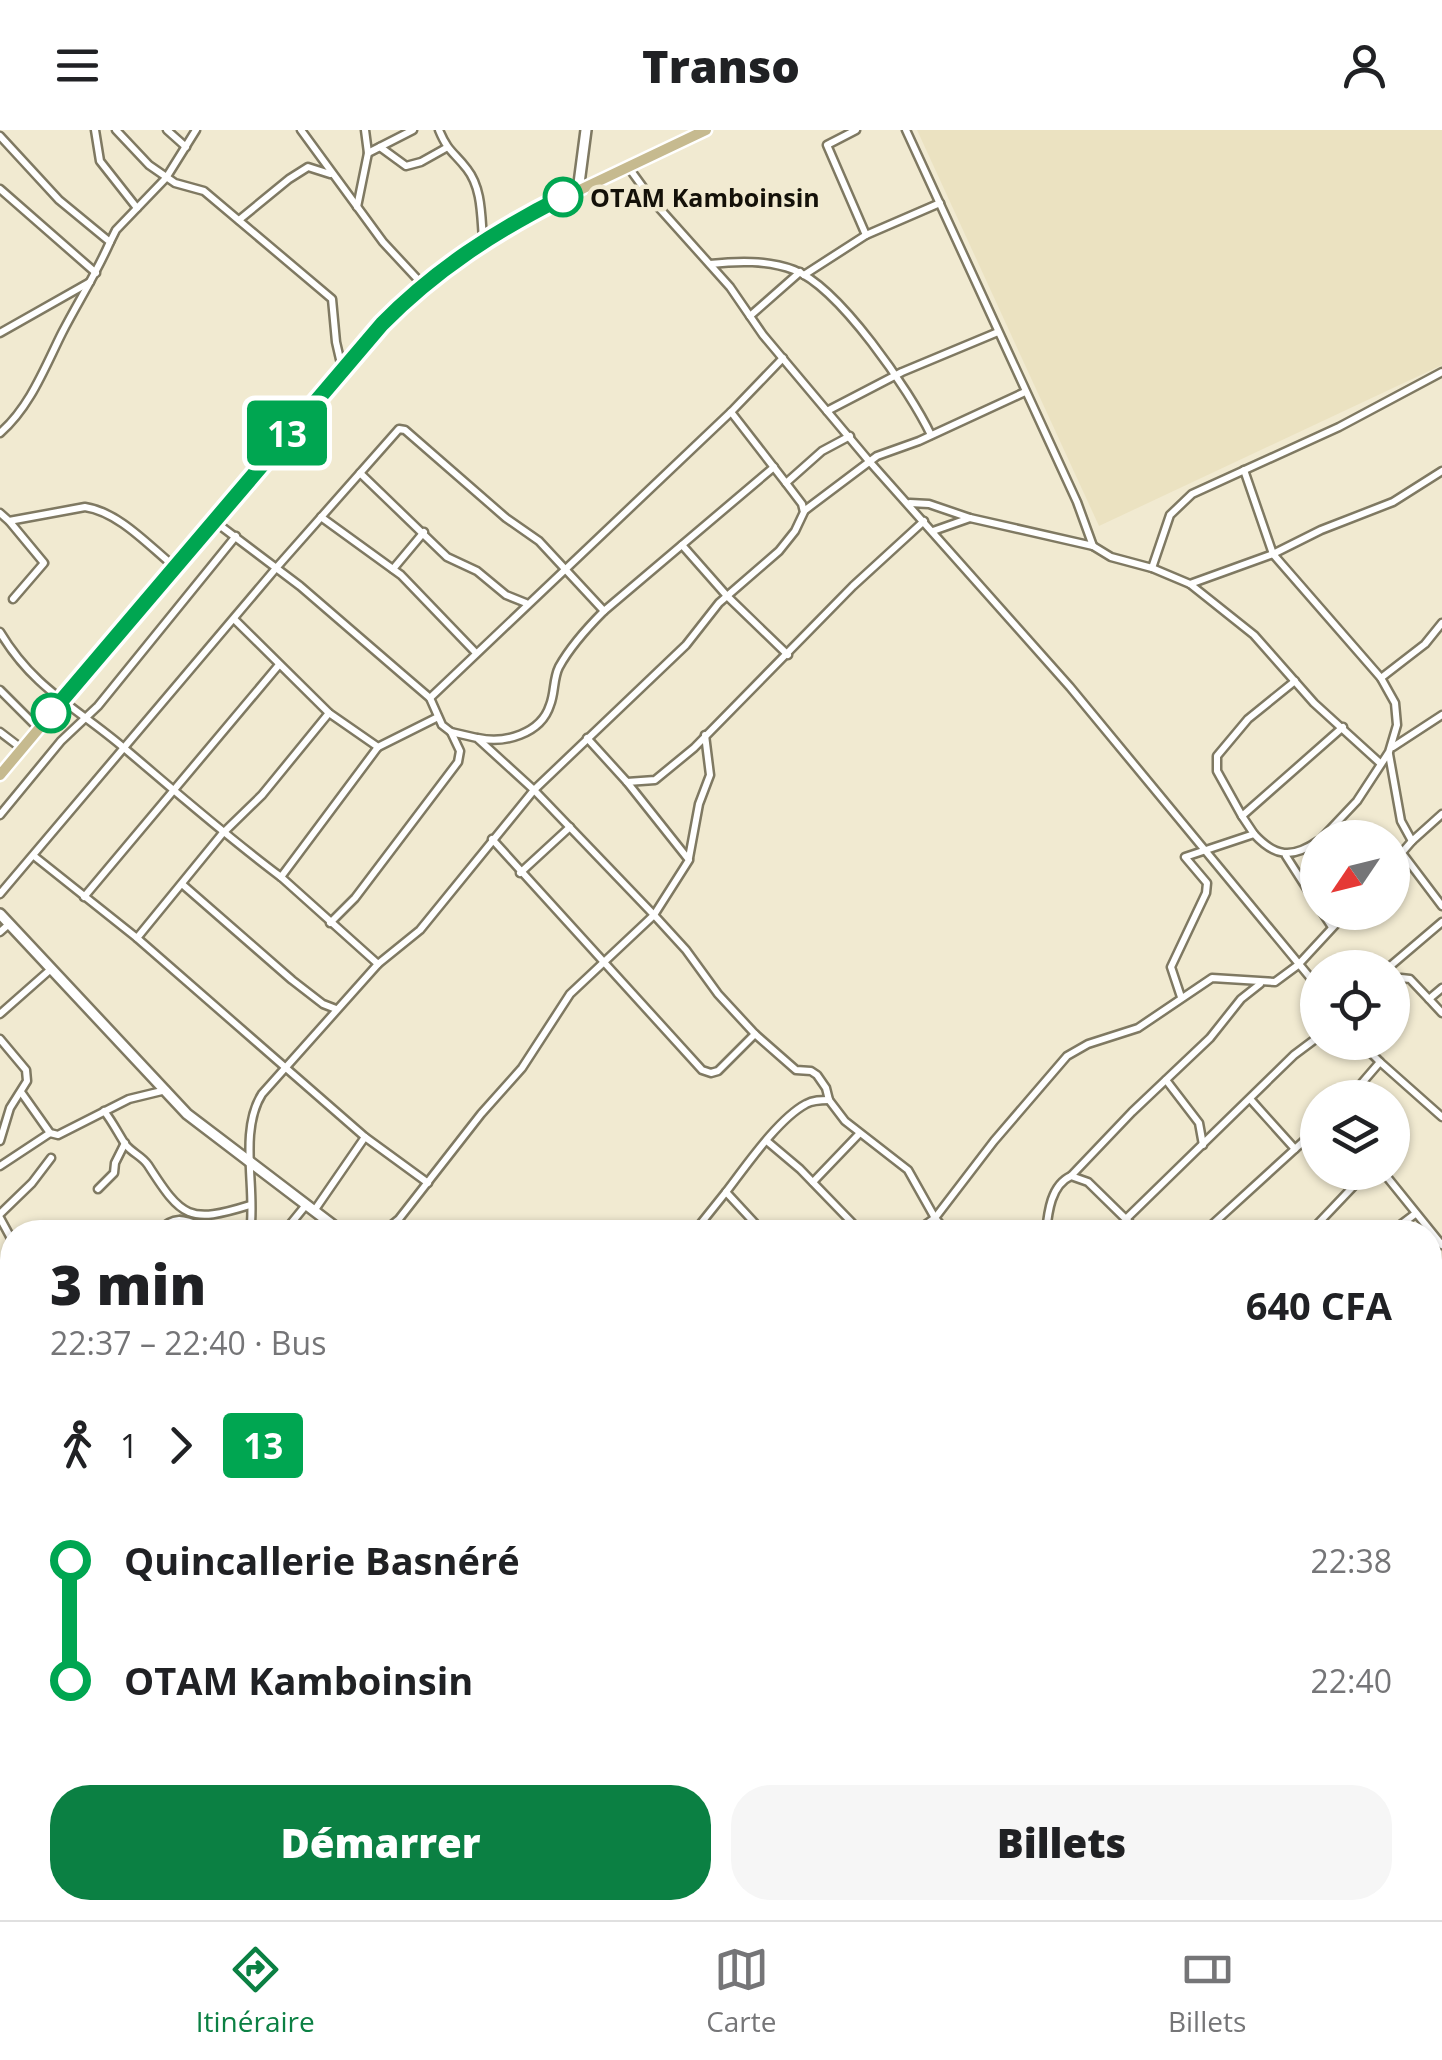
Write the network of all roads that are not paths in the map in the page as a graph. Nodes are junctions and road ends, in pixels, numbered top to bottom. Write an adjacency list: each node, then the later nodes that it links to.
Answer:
1 (96, 130): 25 (street)
2 (116, 130): 20 (street)
3 (167, 130): 14 (street)
4 (196, 130): 14 (street)
5 (300, 130): 19 (street)
6 (365, 130): 17 (street)
7 (413, 130): 15 (street)
8 (439, 130): 16 (street)
9 (586, 130): 22 (street)
10 (706, 130): 18 (main road)
11 (856, 130): 27 (street)
12 (906, 130): 23 (street)
13 (0, 136): 29 (street)
14 (186, 147): 20 (street)
15 (380, 147): 16 (street); 17 (street)
16 (446, 148): 28 (street)
17 (368, 153): 24 (street)
18 (629, 168): 22 (main road); 30 (street)
19 (331, 174): 24 (street); 26 (street)
20 (166, 178): 25 (street); 26 (street)
21 (0, 189): 32 (street)
22 (578, 190): 28 (main road)
23 (940, 203): 27 (street); 35 (street)
24 (357, 207): 33 (street)
25 (138, 208): 29 (street)
26 (239, 220): 38 (street)
27 (866, 235): 31 (street)
28 (483, 240): 33 (main road)
29 (110, 242): 32 (street)
30 (710, 264): 31 (street); 34 (street)
31 (802, 274): 34 (street); 40 (street)
32 (94, 277): 36 (street); 44 (street)
33 (423, 284): 38 (main road)
34 (750, 316): 37 (street)
35 (998, 332): 40 (street); 41 (street)
36 (0, 333)
37 (783, 358): 42 (street); 43 (street)
38 (342, 368): 60 (main road)
39 (1442, 372): 49 (street)
40 (895, 376): 42 (street); 45 (street)
41 (1026, 392): 45 (street); 65 (street)
42 (827, 411): 46 (street)
43 (731, 412): 48 (street); 69 (street)
44 (0, 433)
45 (930, 435): 47 (street)
46 (850, 436): 47 (street); 52 (street)
47 (869, 461): 53 (street); 54 (street)
48 (774, 467): 52 (street); 64 (street)
49 (1244, 470): 66 (street); 70 (street)
50 (1442, 471): 66 (street)
51 (360, 473): 56 (street); 62 (street); 69 (street)
52 (786, 483): 54 (street)
53 (909, 503): 57 (street); 59 (street)
54 (804, 512): 73 (street)
55 (0, 514): 58 (street)
56 (320, 517): 67 (street); 71 (street)
57 (970, 518): 61 (street); 65 (street)
58 (9, 521): 68 (street); 74 (street)
59 (924, 521): 61 (street); 81 (street)
60 (214, 522): 63 (street); 68 (main road)
61 (933, 531): 118 (street)
62 (424, 532): 71 (street); 75 (street)
63 (236, 536): 67 (street); 90 (street)
64 (682, 545): 73 (street); 76 (street)
65 (1093, 546): 70 (street)
66 (1272, 554): 72 (street); 83 (street)
67 (277, 567): 77 (street); 86 (street)
68 (176, 568): 87 (main road)
69 (564, 568): 75 (street); 76 (street)
70 (1152, 568): 72 (street)
71 (393, 569): 80 (street)
72 (1190, 584): 84 (street)
73 (727, 596): 81 (street); 98 (street)
74 (13, 599)
75 (527, 603): 80 (street)
76 (604, 611): 97 (street)
77 (235, 620): 82 (street); 101 (street)
78 (1442, 623): 83 (street)
79 (0, 632): 87 (street)
80 (476, 654): 86 (street)
81 (788, 655): 96 (street)
82 (278, 666): 88 (street); 107 (street)
83 (1381, 678): 102 (street)
84 (1295, 681): 92 (street); 110 (street)
85 (0, 690): 93 (street)
86 (430, 698): 91 (street)
87 (62, 701): 90 (street); 93 (main road)
88 (329, 714): 99 (street); 113 (street)
89 (1442, 715): 102 (street)
90 (86, 717): 101 (street); 109 (street)
91 (436, 718): 95 (street); 99 (street)
92 (1343, 726): 103 (street); 110 (street)
93 (39, 728): 100 (main road)
94 (0, 732): 100 (street)
95 (451, 732): 97 (street); 134 (street)
96 (706, 735): 105 (street); 122 (street)
97 (477, 738): 106 (street)
98 (586, 738): 105 (street); 106 (street)
99 (378, 747): 125 (street)
100 (22, 749): 104 (main road)
101 (125, 749): 107 (street); 120 (street)
102 (1390, 750): 103 (street); 116 (street)
103 (1380, 763): 111 (street)
104 (0, 775)
105 (627, 782): 122 (street)
106 (534, 790): 112 (street); 115 (street)
107 (172, 791): 113 (street); 129 (street)
108 (1442, 814): 116 (street)
109 (0, 815)
110 (1242, 816): 114 (street)
111 (1338, 820)
112 (570, 826): 124 (street); 132 (street)
113 (222, 834): 125 (street); 127 (street)
114 (1254, 834): 118 (street); 121 (street)
115 (492, 839): 124 (street); 141 (street)
116 (1412, 841): 117 (street)
117 (1410, 843)
118 (1207, 850): 142 (street); 147 (street)
119 (1300, 851): 121 (street)
120 (34, 856): 128 (street); 129 (street)
121 (1285, 856): 126 (street)
122 (689, 860): 132 (street)
123 (1410, 864): 130 (street)
124 (520, 873): 140 (street)
125 (280, 877): 134 (street)
126 (1300, 879)
127 (182, 884): 138 (street); 149 (street)
128 (0, 894)
129 (84, 897): 138 (street)
130 (1442, 906)
131 (0, 914): 135 (street)
132 (654, 915): 140 (street); 152 (street)
133 (1442, 922): 139 (street)
134 (330, 923): 141 (street)
135 (10, 924): 137 (street); 143 (street)
136 (1330, 930): 142 (street)
137 (0, 932)
138 (137, 938): 156 (street)
139 (1409, 950)
140 (603, 960): 152 (street); 179 (street)
141 (378, 964): 149 (street)
142 (1298, 965): 145 (street)
143 (51, 969): 150 (street); 159 (street)
144 (1410, 979): 148 (street)
145 (1261, 984): 147 (street); 157 (street)
146 (1442, 988): 148 (street)
147 (1181, 997): 189 (street)
148 (1429, 999): 151 (street)
149 (336, 1008): 156 (street)
150 (0, 1014)
151 (1442, 1014)
152 (755, 1034): 161 (street)
153 (0, 1039): 160 (street)
154 (1300, 1050): 162 (street)
155 (1380, 1062): 158 (street); 164 (street)
156 (285, 1066): 167 (street); 175 (street)
157 (1166, 1080): 171 (street); 177 (street)
158 (1364, 1080)
159 (166, 1090): 163 (street); 175 (street)
160 (21, 1092): 165 (street); 168 (street)
161 (829, 1100): 166 (street); 170 (street)
162 (1251, 1100): 171 (street); 173 (street)
163 (104, 1110): 165 (street); 169 (street)
164 (1442, 1118)
165 (50, 1134): 176 (street)
166 (859, 1134): 178 (street); 189 (street)
167 (365, 1137): 179 (street); 185 (street)
168 (0, 1141)
169 (124, 1142): 180 (street); 188 (street)
170 (768, 1142): 178 (street); 183 (street)
171 (1203, 1145): 190 (street)
172 (1300, 1145): 173 (street)
173 (1295, 1150): 201 (street)
174 (50, 1158): 187 (street)
175 (248, 1161): 184 (street); 185 (street)
176 (0, 1166)
177 (1072, 1176): 190 (street); 200 (street)
178 (814, 1182): 198 (street)
179 (428, 1183): 195 (street)
180 (98, 1189)
181 (1350, 1190): 202 (street)
182 (1397, 1190): 186 (street)
183 (726, 1192): 196 (street); 197 (street)
184 (250, 1204): 188 (street); 192 (street)
185 (310, 1208): 193 (street); 194 (street)
186 (1415, 1214): 203 (street); 204 (street)
187 (0, 1216)
188 (218, 1216): 191 (street)
189 (935, 1218): 199 (street)
190 (1126, 1218)
191 (214, 1220)
192 (250, 1220)
193 (297, 1220)
194 (326, 1220)
195 (394, 1220)
196 (704, 1220)
197 (752, 1220)
198 (850, 1220)
199 (932, 1220)
200 (1048, 1220)
201 (1217, 1220)
202 (1321, 1220)
203 (1407, 1220)
204 (1420, 1220)

